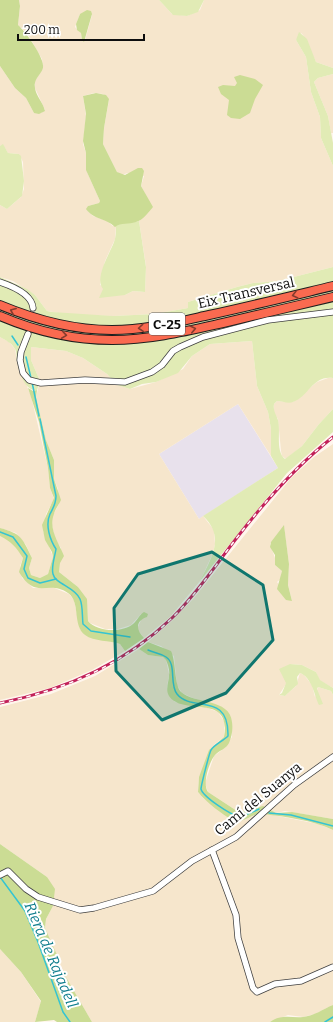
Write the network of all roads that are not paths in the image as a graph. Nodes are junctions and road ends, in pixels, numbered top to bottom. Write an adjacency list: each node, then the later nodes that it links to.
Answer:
1 (0, 282): 5 (street)
2 (333, 286): 4 (highway, Eix Transversal / C-25, one-way to 4)
3 (333, 297): 7 (highway, Eix Transversal / C-25, one-way to 3)
4 (0, 305)
5 (33, 308)
6 (333, 312): 8 (street)
7 (0, 316)
8 (28, 334)
9 (333, 757): 10 (street, Camí del Suanya)
10 (212, 850): 11 (street, Camí del Suanya); 12 (street)
11 (4, 872)
12 (333, 967)

